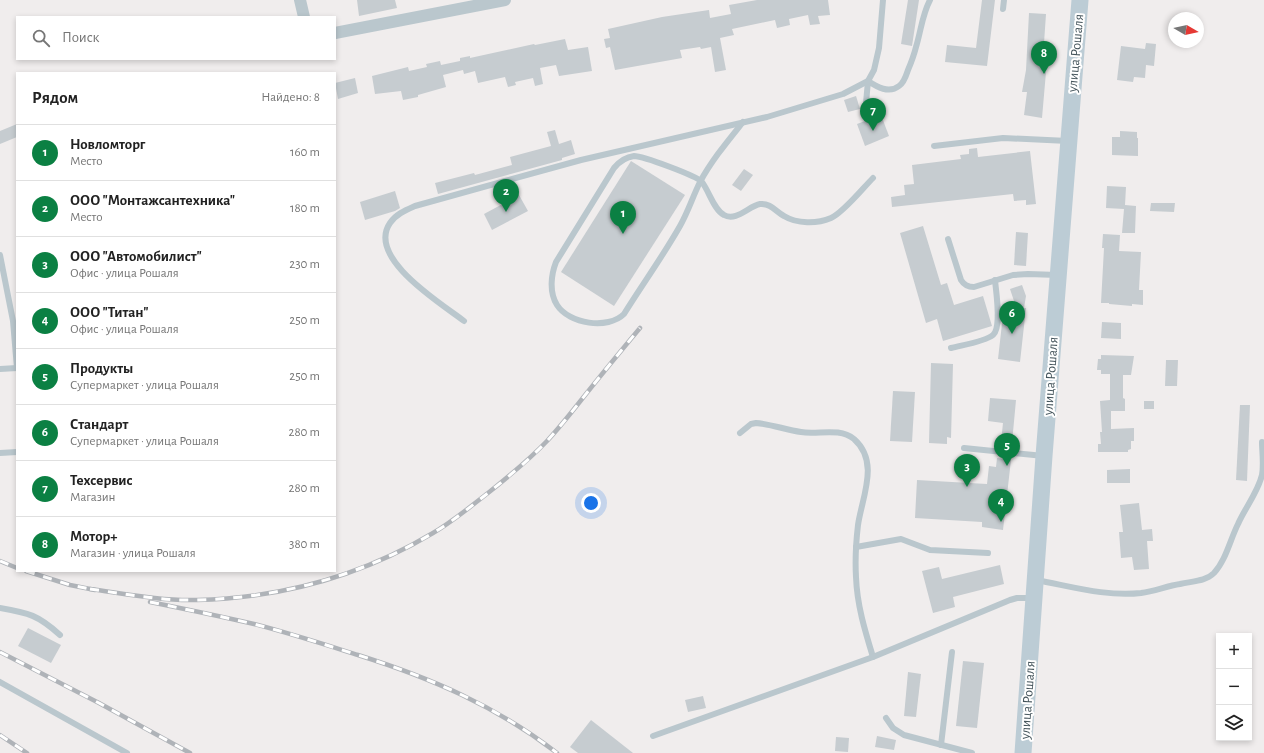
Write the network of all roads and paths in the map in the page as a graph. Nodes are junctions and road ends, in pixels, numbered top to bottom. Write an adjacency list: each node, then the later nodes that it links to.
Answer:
1 (300, 0): 8 (street)
2 (505, 0): 9 (street)
3 (883, 0): 10 (lane)
4 (930, 0): 10 (lane)
5 (1004, 0): 7 (lane)
6 (1080, 0): 13 (main road, улица Рошаля)
7 (1003, 10)
8 (304, 16)
9 (336, 33)
10 (868, 81): 11 (lane); 12 (lane)
11 (869, 114)
12 (743, 122): 16 (lane); 21 (lane)
13 (1068, 140): 14 (lane); 19 (main road, улица Рошаля)
14 (934, 146)
15 (873, 178): 16 (lane)
16 (701, 180): 16 (lane)
17 (948, 239): 20 (lane)
18 (0, 255): 23 (lane)
19 (1058, 276): 20 (lane); 31 (main road, улица Рошаля)
20 (995, 280): 22 (lane)
21 (464, 321)
22 (951, 348)
23 (16, 356)
24 (16, 368): 25 (lane)
25 (0, 369)
26 (740, 433): 32 (lane)
27 (1262, 442): 34 (lane)
28 (964, 448): 31 (lane)
29 (16, 452): 30 (lane)
30 (0, 453)
31 (1044, 456): 34 (main road, улица Рошаля)
32 (856, 547): 33 (lane); 39 (lane)
33 (988, 553)
34 (1036, 580): 35 (main road, улица Рошаля)
35 (1035, 598): 39 (lane); 46 (main road, улица Рошаля)
36 (0, 608): 37 (lane)
37 (60, 635)
38 (952, 652): 43 (lane)
39 (873, 657): 42 (lane)
40 (0, 682): 44 (lane)
41 (886, 718): 43 (lane)
42 (653, 736)
43 (941, 745): 45 (lane)
44 (127, 753)
45 (972, 753)
46 (1023, 753)

